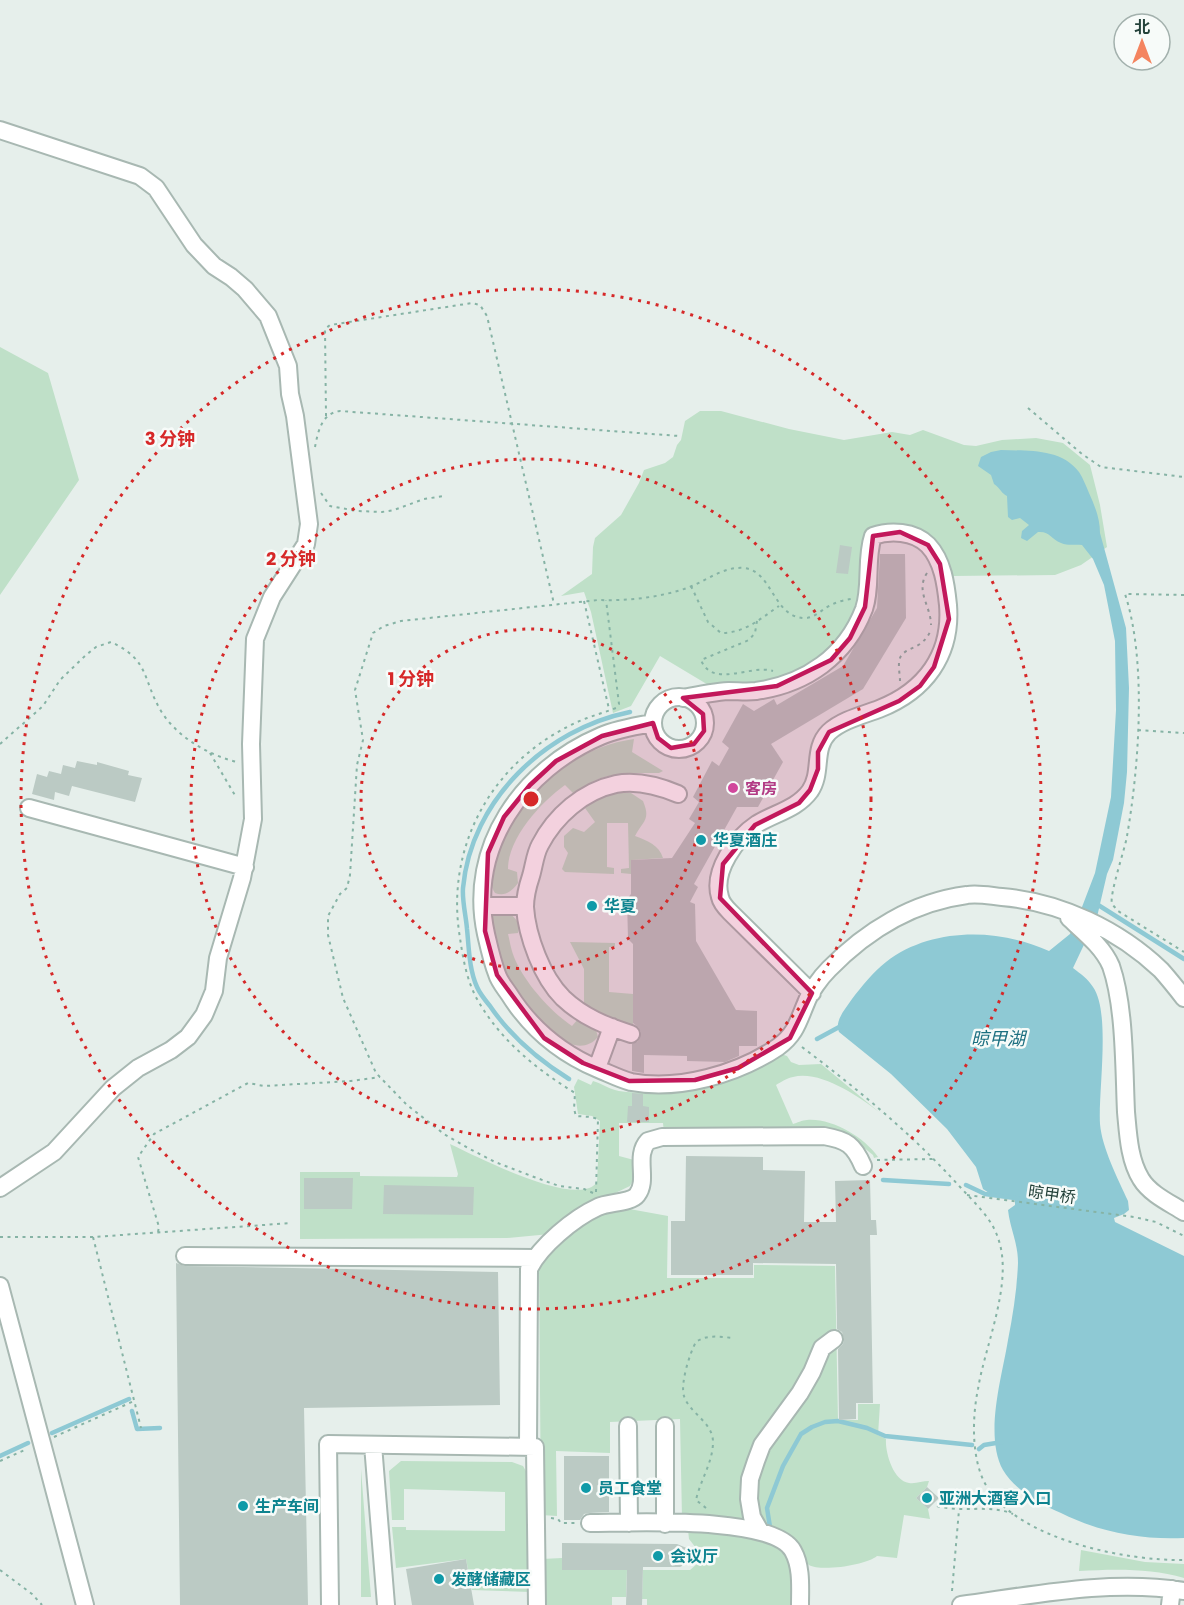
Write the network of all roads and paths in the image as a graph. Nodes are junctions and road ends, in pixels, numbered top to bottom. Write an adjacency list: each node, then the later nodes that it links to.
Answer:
1 (0, 130): 26 (street)
2 (1028, 408): 7 (path)
3 (326, 418): 4 (path); 4 (path); 6 (path)
4 (512, 423): 5 (path); 14 (path)
5 (679, 436)
6 (314, 449)
7 (1184, 477)
8 (320, 492): 9 (path)
9 (444, 496)
10 (936, 558): 17 (street); 19 (street); 19 (path)
11 (691, 586): 16 (path)
12 (1184, 595): 22 (path)
13 (584, 601): 20 (path)
14 (554, 604)
15 (780, 605): 16 (path)
16 (757, 621): 17 (path)
17 (799, 678): 18 (street)
18 (683, 698): 21 (street); 21 (street)
19 (902, 699): 35 (street)
20 (609, 711)
21 (653, 723): 31 (street)
22 (1138, 730): 23 (path); 34 (path)
23 (1184, 733)
24 (0, 744): 25 (path)
25 (210, 753): 26 (path); 28 (path)
26 (252, 765): 30 (street)
27 (678, 794): 32 (street)
28 (238, 799)
29 (29, 808): 30 (street)
30 (244, 867): 44 (street)
31 (484, 906): 32 (street); 40 (street)
32 (525, 906): 37 (street)
33 (1060, 909): 35 (street); 36 (street); 46 (street)
34 (1184, 952)
35 (812, 993): 39 (street)
36 (1184, 998)
37 (612, 1028): 38 (street); 40 (street)
38 (632, 1034)
39 (790, 1038): 40 (street); 42 (path)
40 (597, 1068)
41 (380, 1077): 48 (path)
42 (934, 1159): 43 (path); 45 (path)
43 (861, 1163): 53 (street)
44 (0, 1188)
45 (967, 1195): 49 (path, 晾甲桥); 67 (path)
46 (1184, 1212)
47 (292, 1223): 48 (path)
48 (158, 1232): 50 (path)
49 (1184, 1236)
50 (93, 1237): 51 (path); 57 (path)
51 (0, 1238)
52 (185, 1256): 53 (street)
53 (535, 1258): 63 (street)
54 (0, 1286): 61 (street)
55 (734, 1338): 72 (path)
56 (834, 1340): 73 (street)
57 (134, 1401): 60 (path); 61 (path)
58 (628, 1426): 70 (street)
59 (664, 1426): 71 (street)
60 (141, 1428)
61 (41, 1443): 64 (path); 79 (street)
62 (373, 1445): 63 (street); 80 (street); 81 (street)
63 (528, 1447): 68 (street)
64 (0, 1461)
65 (938, 1506): 66 (path)
66 (959, 1510): 67 (path); 77 (path)
67 (1018, 1517): 74 (path)
68 (536, 1518): 69 (path); 82 (street)
69 (590, 1523): 70 (street)
70 (629, 1523): 71 (street)
71 (665, 1524): 72 (street)
72 (717, 1526): 73 (street)
73 (760, 1531): 83 (street)
74 (1184, 1560)
75 (0, 1570): 78 (path)
76 (1175, 1595): 77 (street)
77 (957, 1599)
78 (42, 1605)
79 (85, 1605)
80 (330, 1605)
81 (386, 1605)
82 (537, 1605)
83 (800, 1605)

